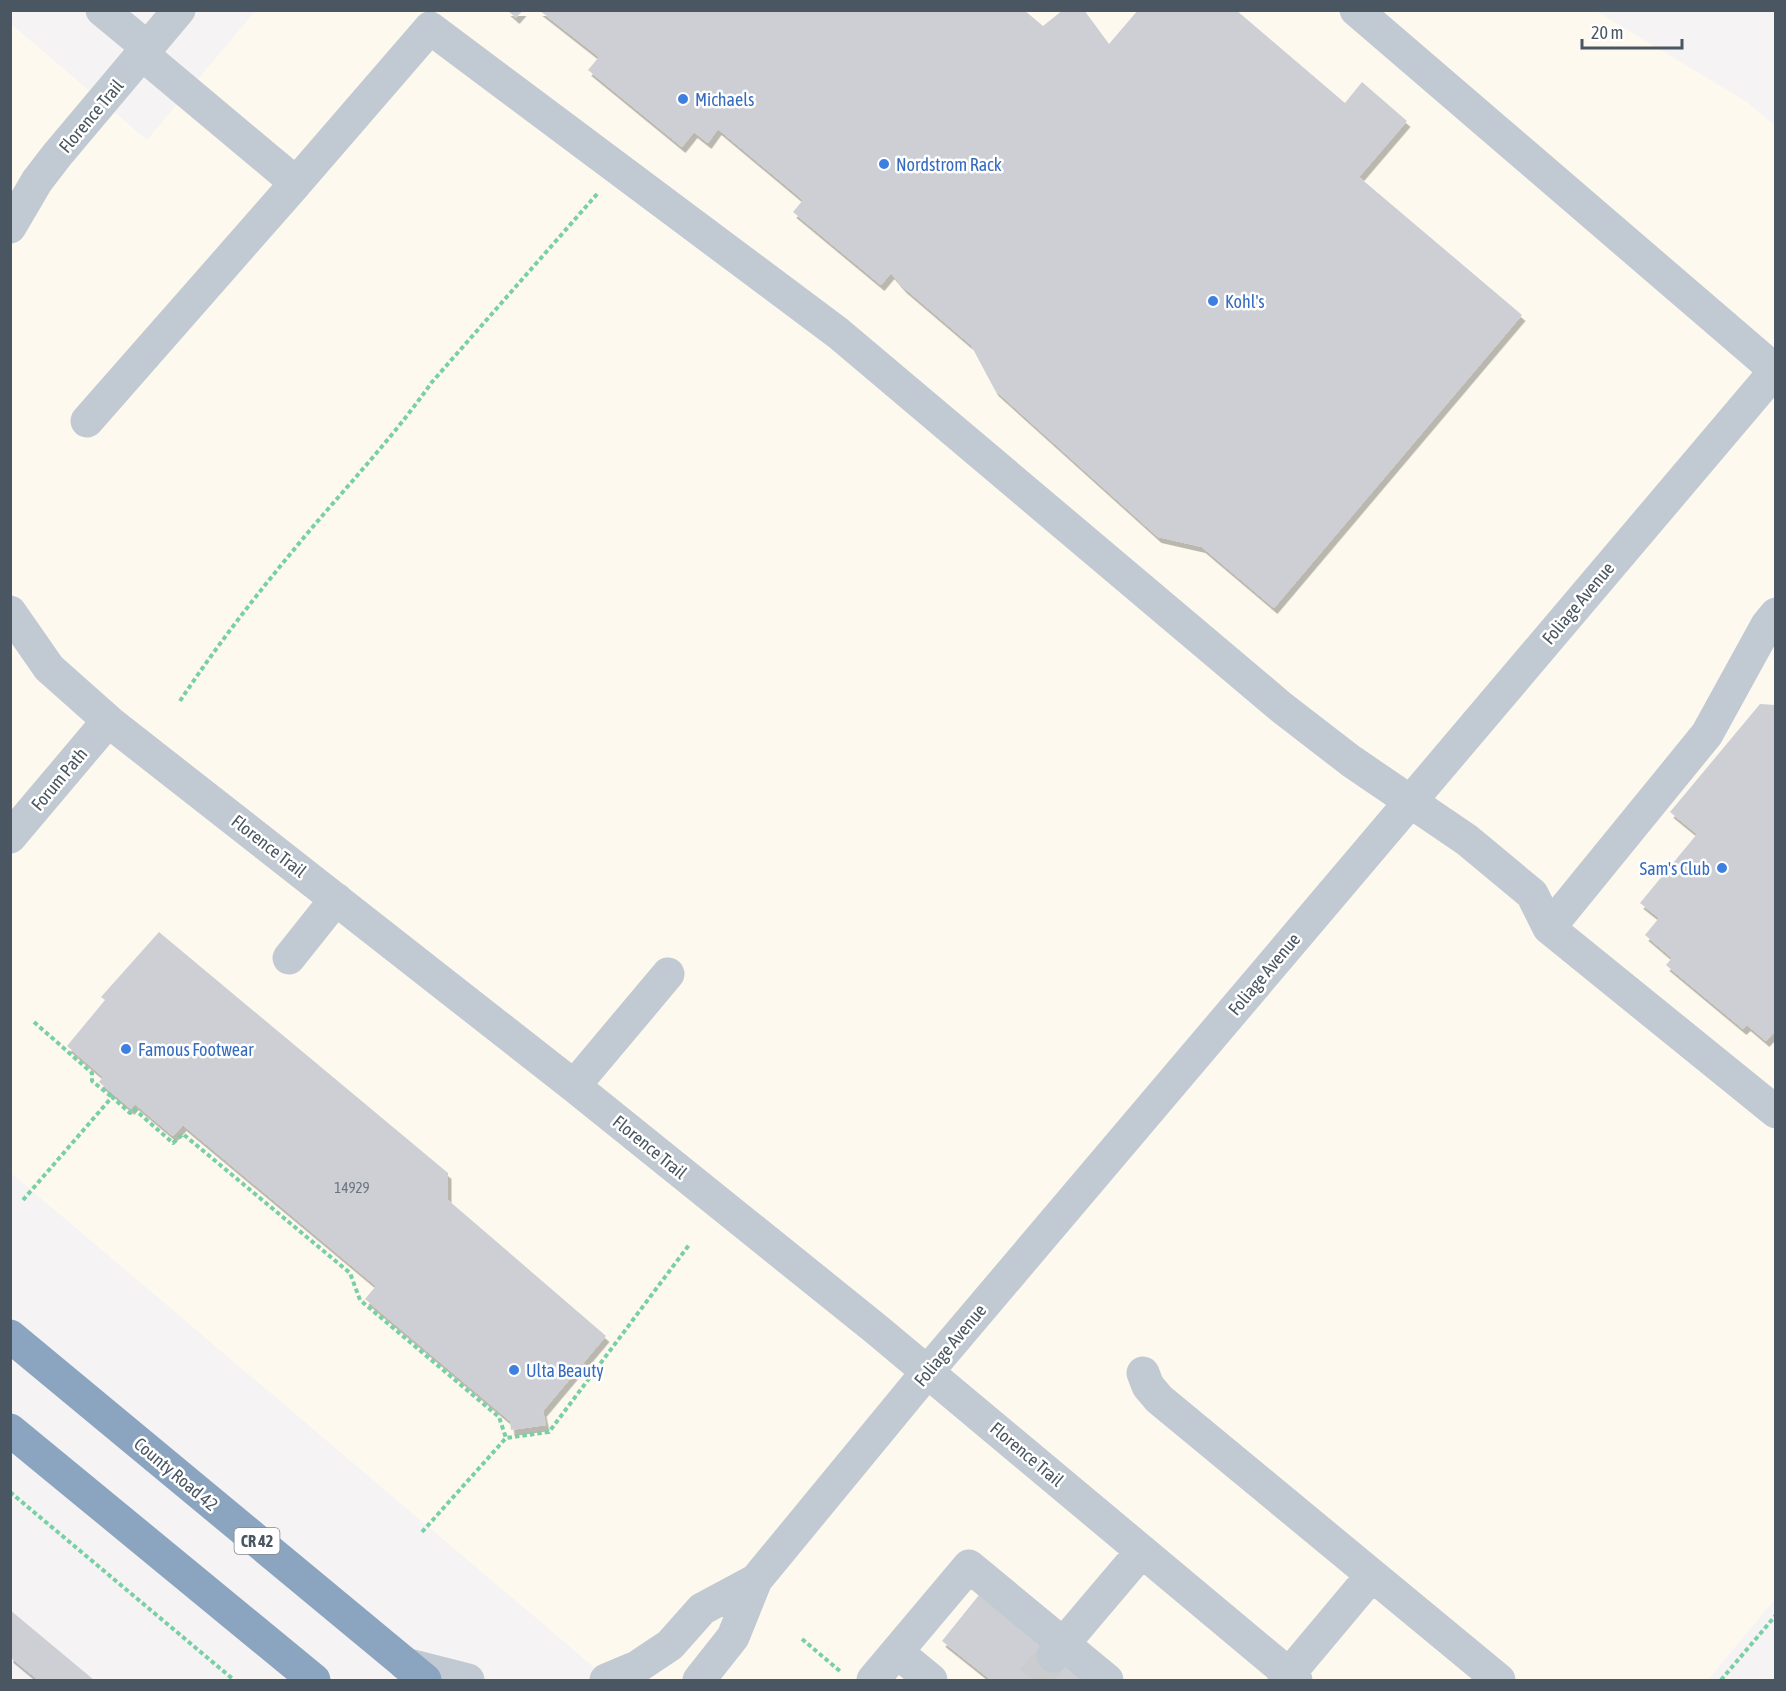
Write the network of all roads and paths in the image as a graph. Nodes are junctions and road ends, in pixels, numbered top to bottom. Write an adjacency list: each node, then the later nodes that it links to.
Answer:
1 (102, 10): 4 (street)
2 (179, 10): 4 (street, Florence Trail)
3 (1356, 10): 8 (street)
4 (145, 51): 6 (street); 7 (street, Florence Trail)
5 (618, 169): 6 (street); 12 (path); 14 (street)
6 (296, 183): 9 (street)
7 (10, 227)
8 (1775, 370): 14 (street, Foliage Avenue)
9 (87, 421)
10 (10, 612): 13 (street, Florence Trail)
11 (1776, 614): 17 (street)
12 (180, 701)
13 (108, 720): 15 (street, Forum Path); 16 (street, Florence Trail)
14 (1410, 801): 17 (street); 27 (street, Foliage Avenue)
15 (10, 837)
16 (336, 899): 18 (street); 21 (street, Florence Trail)
17 (1549, 928): 23 (street)
18 (289, 958)
19 (668, 974): 21 (street)
20 (34, 1022): 22 (path)
21 (574, 1086): 27 (street, Florence Trail)
22 (112, 1097): 24 (path); 30 (path)
23 (1776, 1112)
24 (23, 1200)
25 (689, 1245): 30 (path)
26 (10, 1336): 40 (highway, County Road 42 / CR 42)
27 (928, 1371): 33 (street, Florence Trail); 35 (street, Foliage Avenue)
28 (1143, 1373): 34 (street)
29 (10, 1430): 44 (highway)
30 (506, 1438): 32 (path)
31 (10, 1492): 43 (path)
32 (422, 1532)
33 (1142, 1551): 38 (street); 42 (street, Florence Trail)
34 (1372, 1575): 42 (street); 50 (street)
35 (756, 1580): 46 (street, Foliage Avenue); 47 (street, Foliage Avenue)
36 (1776, 1615): 51 (path)
37 (802, 1639): 41 (path)
38 (1058, 1650): 39 (street); 49 (street)
39 (897, 1652): 41 (street); 48 (street)
40 (415, 1672): 45 (street)
41 (858, 1677)
42 (1290, 1678)
43 (234, 1680)
44 (314, 1680)
45 (468, 1680)
46 (606, 1680)
47 (699, 1680)
48 (931, 1680)
49 (1107, 1680)
50 (1499, 1680)
51 (1721, 1680)

